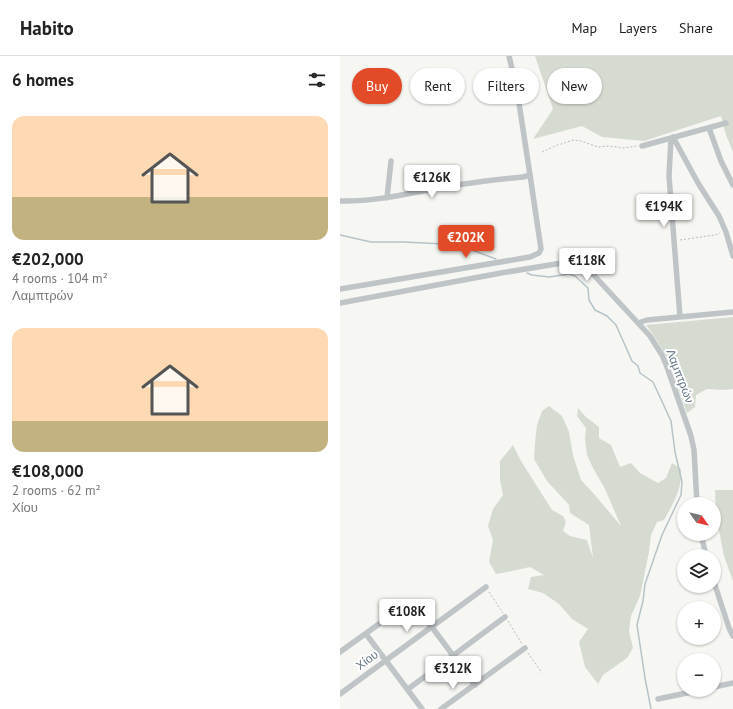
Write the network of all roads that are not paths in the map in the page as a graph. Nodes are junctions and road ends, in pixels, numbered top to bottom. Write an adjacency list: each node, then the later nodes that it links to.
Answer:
1 (509, 56): 7 (street)
2 (726, 123): 3 (street)
3 (709, 128): 4 (street); 8 (street)
4 (672, 138): 5 (street); 11 (street); 15 (street)
5 (642, 146)
6 (392, 161): 9 (street)
7 (530, 175): 9 (street); 12 (street)
8 (733, 185)
9 (387, 198): 10 (street)
10 (340, 201)
11 (733, 256)
12 (340, 289)
13 (340, 303): 16 (street, Λαμπτρών)
14 (733, 312): 15 (street)
15 (680, 317): 16 (street)
16 (638, 323): 17 (street, Λαμπτρών)
17 (697, 497)
18 (486, 587): 21 (street, Χίου)
19 (718, 593): 23 (street)
20 (505, 617): 26 (street)
21 (431, 626): 22 (street); 26 (street); 27 (street, Χίου)
22 (366, 634): 25 (street); 27 (street)
23 (733, 636)
24 (525, 648): 29 (street)
25 (340, 652)
26 (453, 655): 29 (street); 31 (street)
27 (386, 660): 31 (street); 32 (street, Χίου)
28 (733, 683): 30 (street)
29 (475, 685): 36 (street)
30 (721, 686)
31 (408, 689): 35 (street)
32 (340, 694)
33 (677, 695): 34 (street)
34 (658, 699)
35 (422, 709)
36 (441, 709)

